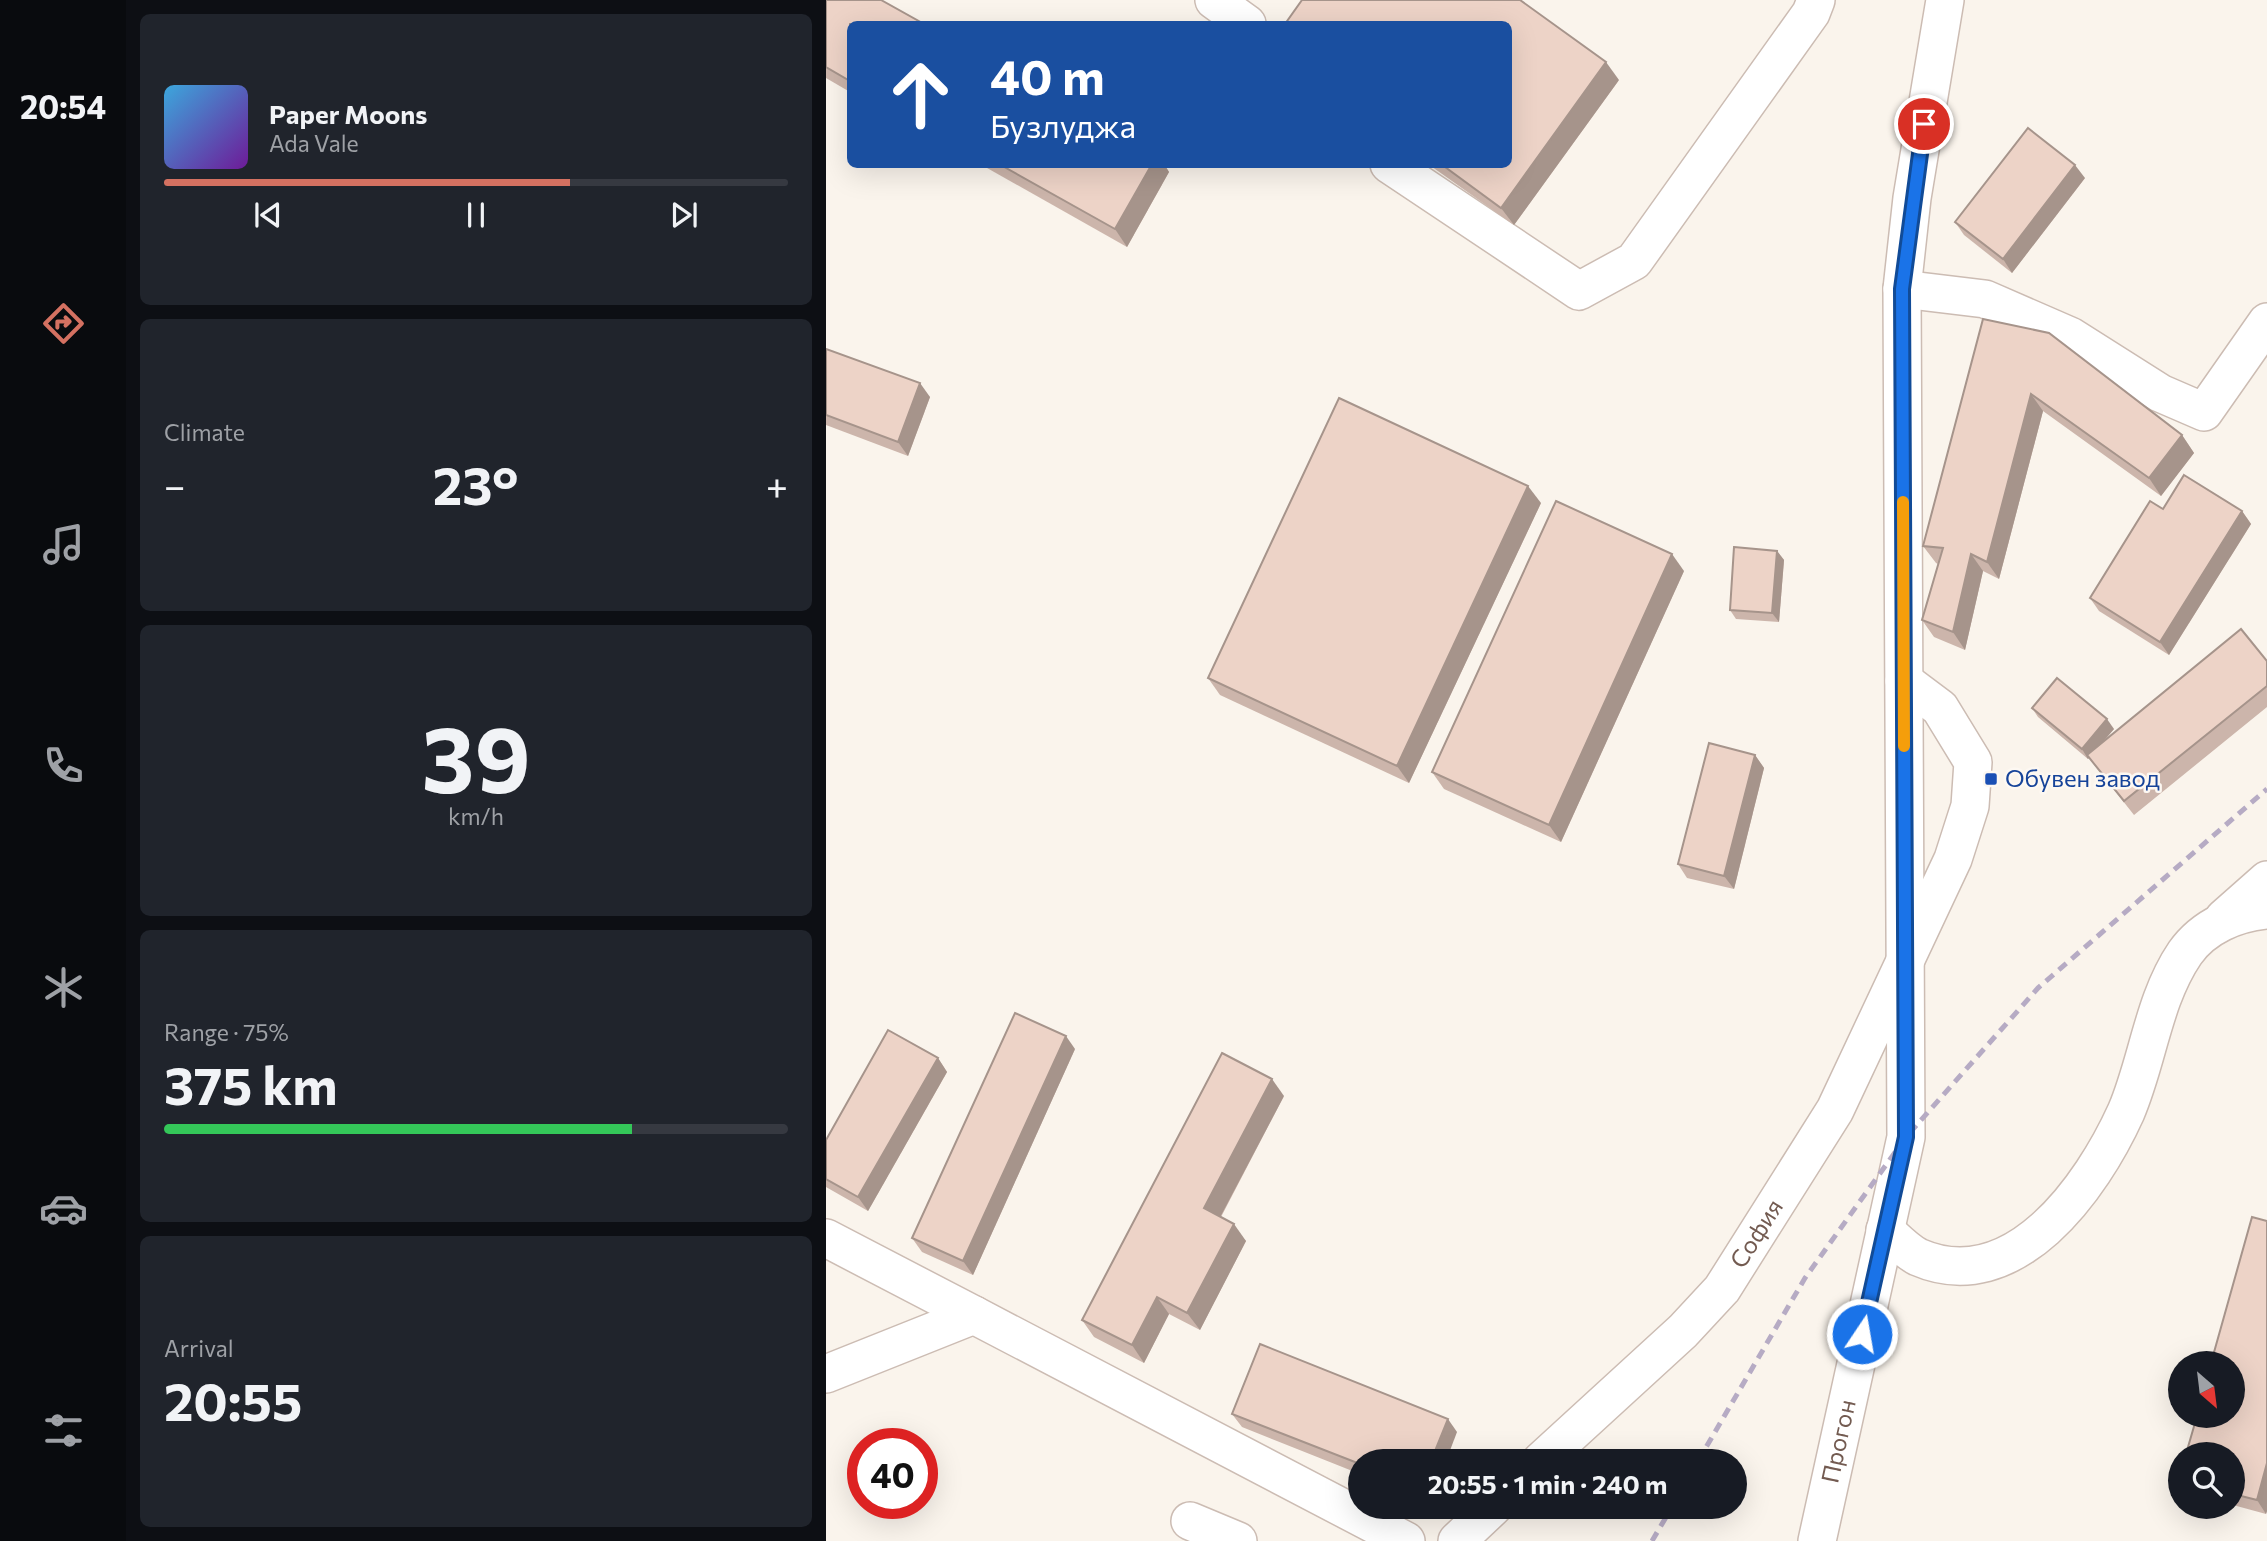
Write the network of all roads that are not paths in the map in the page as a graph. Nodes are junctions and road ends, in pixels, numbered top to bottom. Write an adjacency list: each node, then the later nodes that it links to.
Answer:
1 (1214, 0): 4 (street)
2 (1816, 0): 5 (street)
3 (1945, 0): 6 (street, Прогон)
4 (1243, 21)
5 (1395, 168)
6 (1902, 289): 7 (street); 8 (street, Прогон)
7 (2267, 322)
8 (1904, 681): 12 (street, Прогон); 12 (street, София)
9 (2267, 880): 11 (street)
10 (2267, 910): 11 (street)
11 (2215, 925): 13 (street)
12 (1905, 956): 13 (street, Прогон); 17 (street, София)
13 (1885, 1230): 23 (street, Прогон)
14 (826, 1238): 15 (street)
15 (974, 1315): 16 (street); 21 (street)
16 (826, 1374)
17 (1554, 1449)
18 (1480, 1519): 22 (street)
19 (1190, 1521): 20 (street)
20 (1238, 1541)
21 (1405, 1541)
22 (1457, 1541)
23 (1817, 1541)

